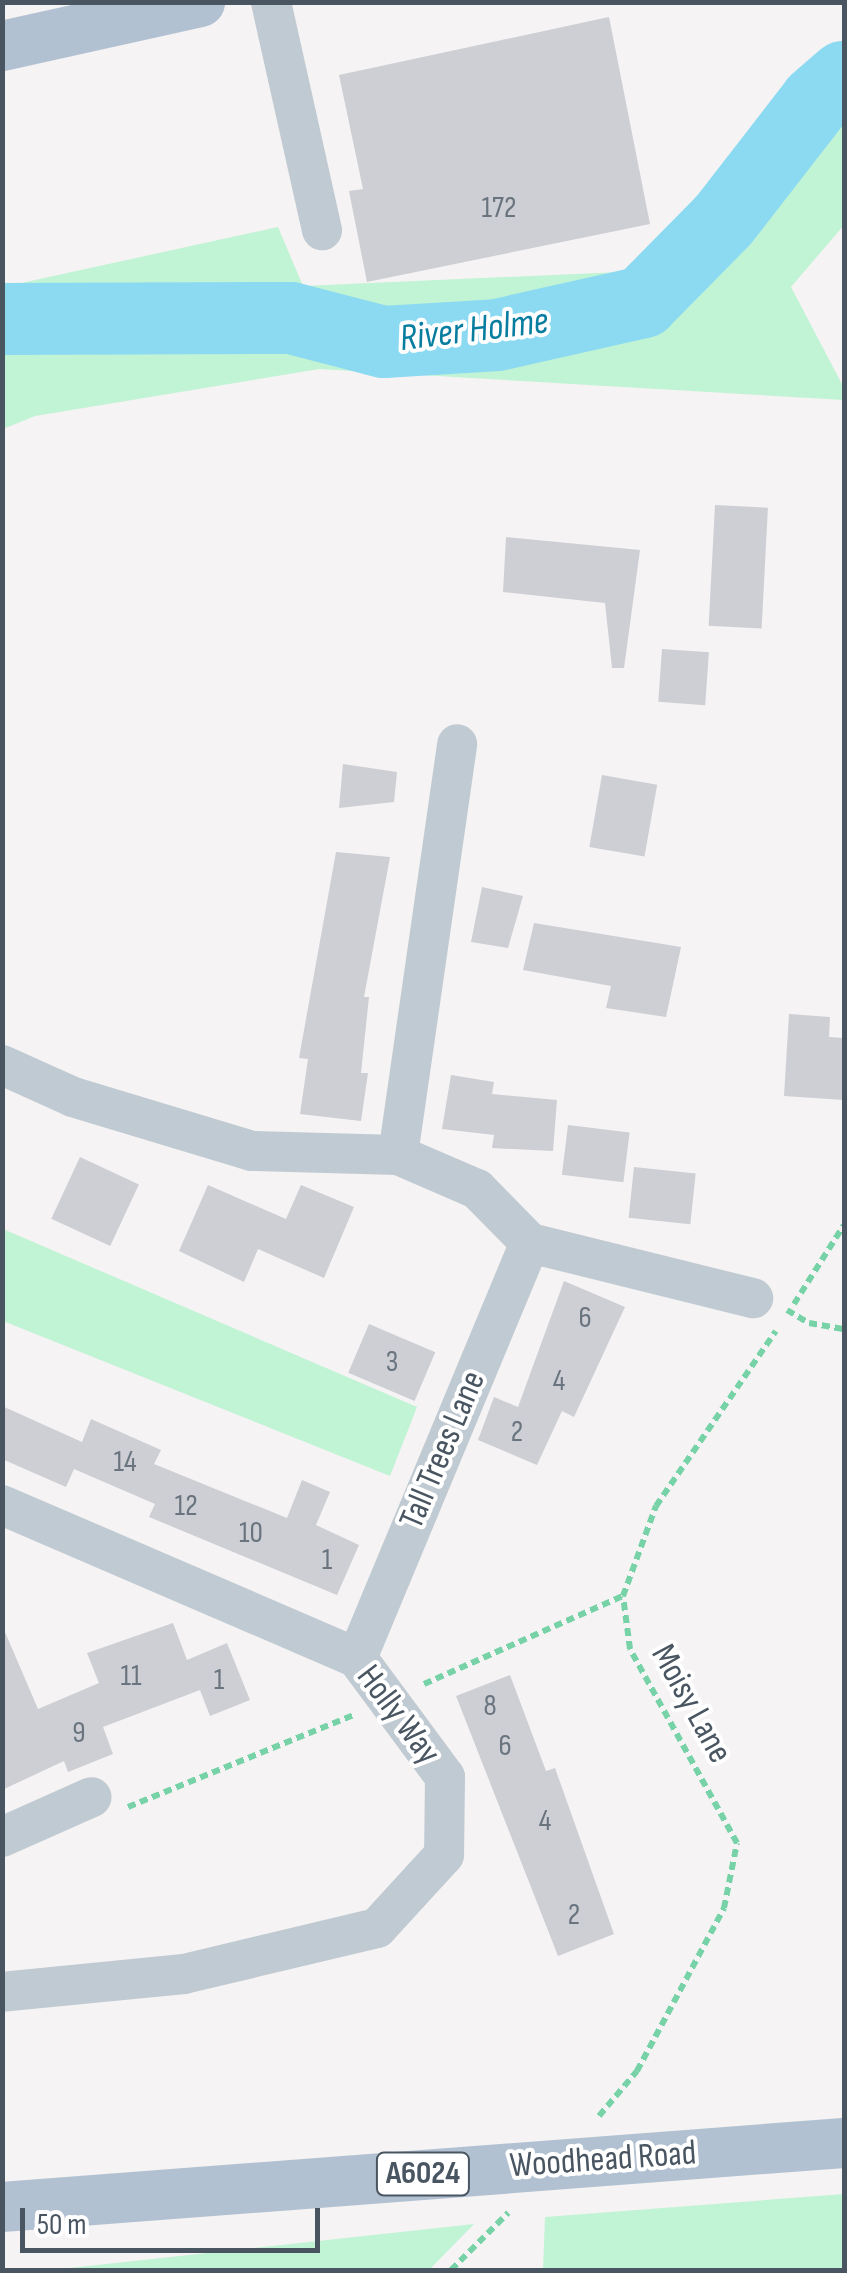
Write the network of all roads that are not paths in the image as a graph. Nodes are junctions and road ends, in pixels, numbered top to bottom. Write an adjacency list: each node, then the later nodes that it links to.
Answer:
1 (200, 2): 3 (main road)
2 (272, 2): 4 (street)
3 (2, 46)
4 (322, 230)
5 (457, 744): 7 (street)
6 (2, 1065): 7 (street)
7 (398, 1155): 8 (street)
8 (530, 1243): 9 (street); 11 (street, Tall Trees Lane)
9 (771, 1304)
10 (2, 1505): 11 (street, Holly Way)
11 (357, 1658): 14 (street, Holly Way)
12 (100, 1806): 13 (street)
13 (2, 1837)
14 (2, 1992)
15 (844, 2143): 16 (main road, Woodhead Road / A6024)
16 (2, 2207)

